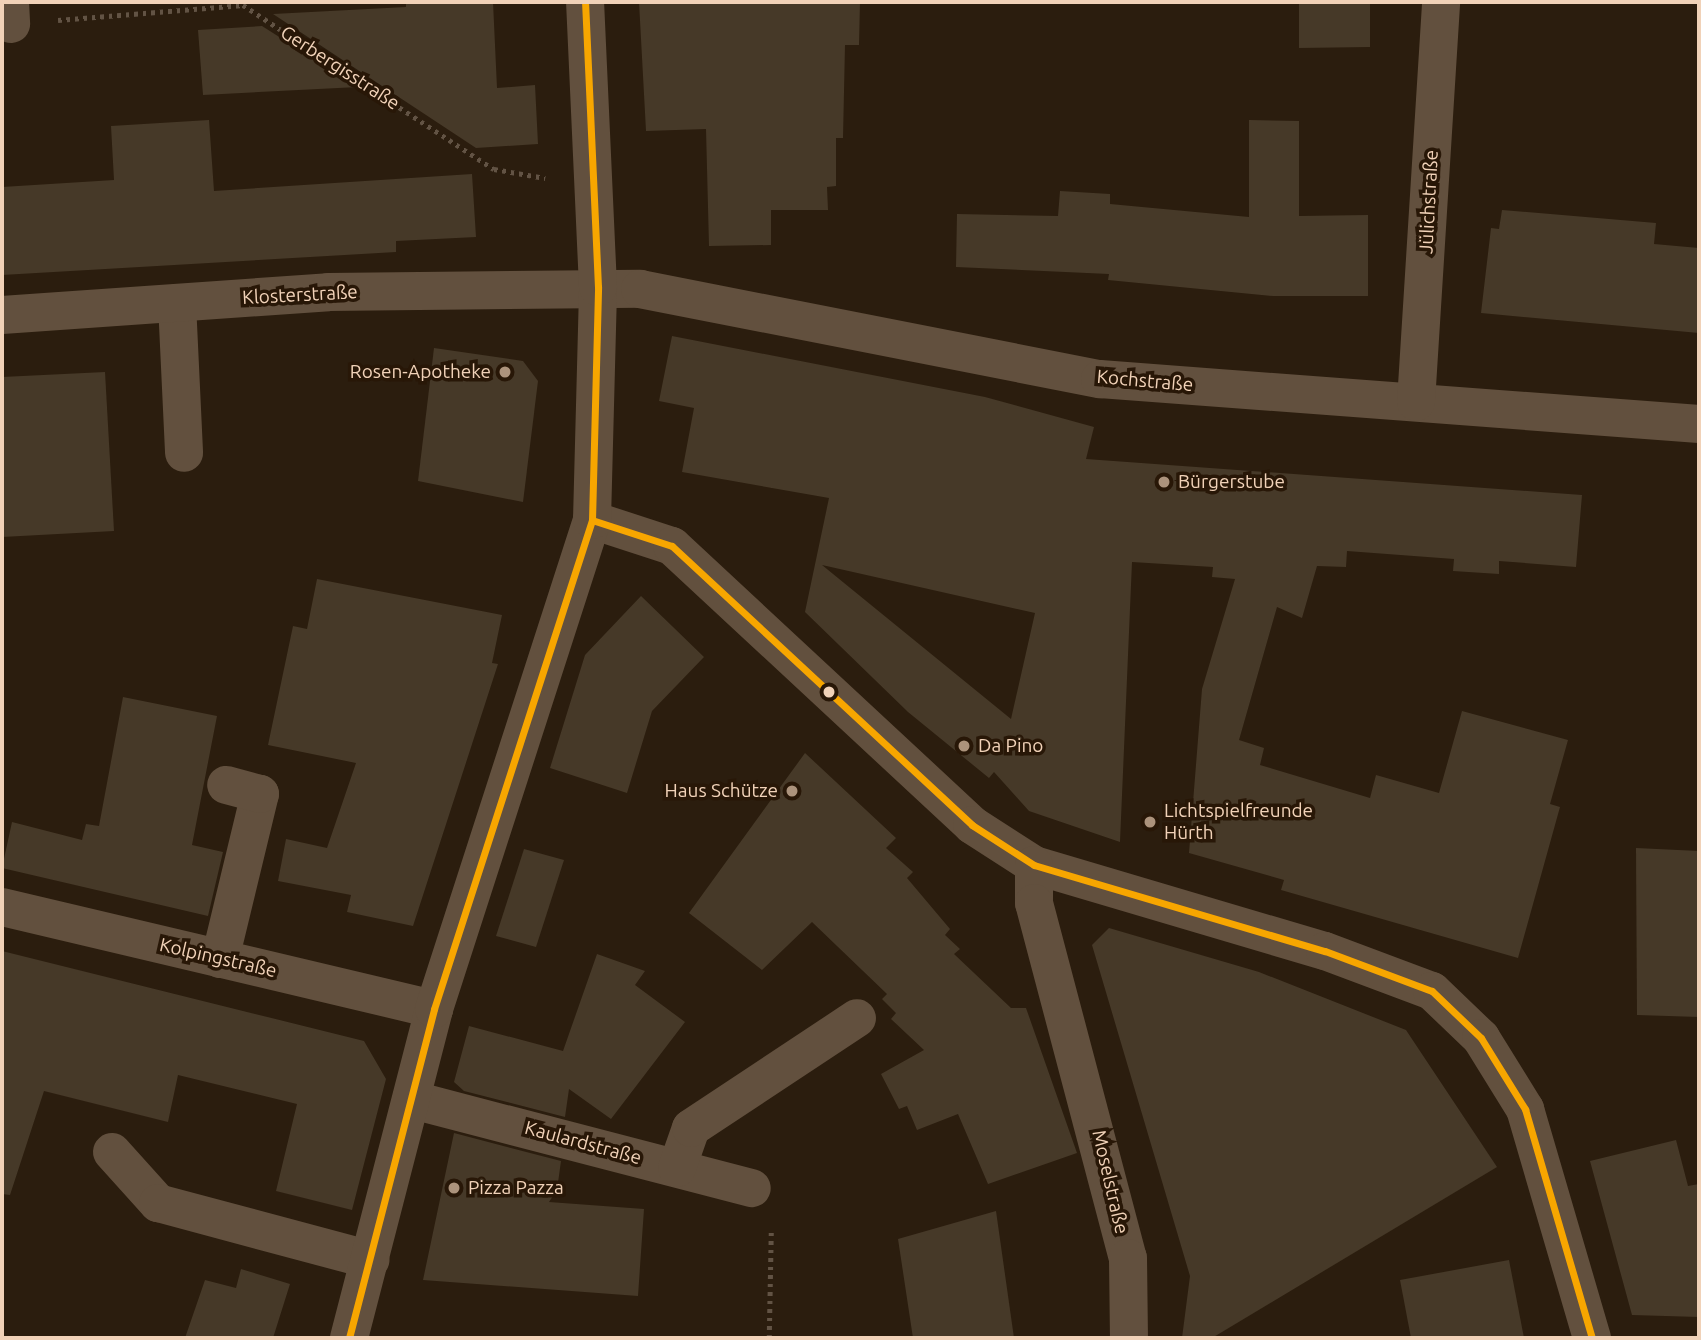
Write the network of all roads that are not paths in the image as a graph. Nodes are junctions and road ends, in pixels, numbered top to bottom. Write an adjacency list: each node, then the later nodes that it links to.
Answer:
1 (585, 2): 3 (street)
2 (1441, 2): 6 (street, Jülichstraße)
3 (598, 287): 4 (street, Klosterstraße); 6 (street, Kochstraße); 9 (street)
4 (177, 303): 5 (street, Klosterstraße); 8 (street)
5 (2, 315)
6 (1416, 402): 7 (street, Kochstraße)
7 (1699, 424)
8 (184, 453)
9 (592, 520): 11 (street); 14 (street)
10 (226, 785): 13 (street)
11 (1034, 865): 22 (street, Moselstraße); 23 (street)
12 (2, 907): 13 (street, Kolpingstraße)
13 (220, 959): 14 (street, Kolpingstraße)
14 (434, 1009): 16 (street)
15 (858, 1017): 18 (street)
16 (413, 1100): 18 (street, Kaulardstraße); 20 (street)
17 (112, 1152): 20 (street)
18 (677, 1168): 19 (street, Kaulardstraße)
19 (752, 1188)
20 (370, 1260): 21 (street)
21 (349, 1338)
22 (1129, 1338)
23 (1592, 1338)

